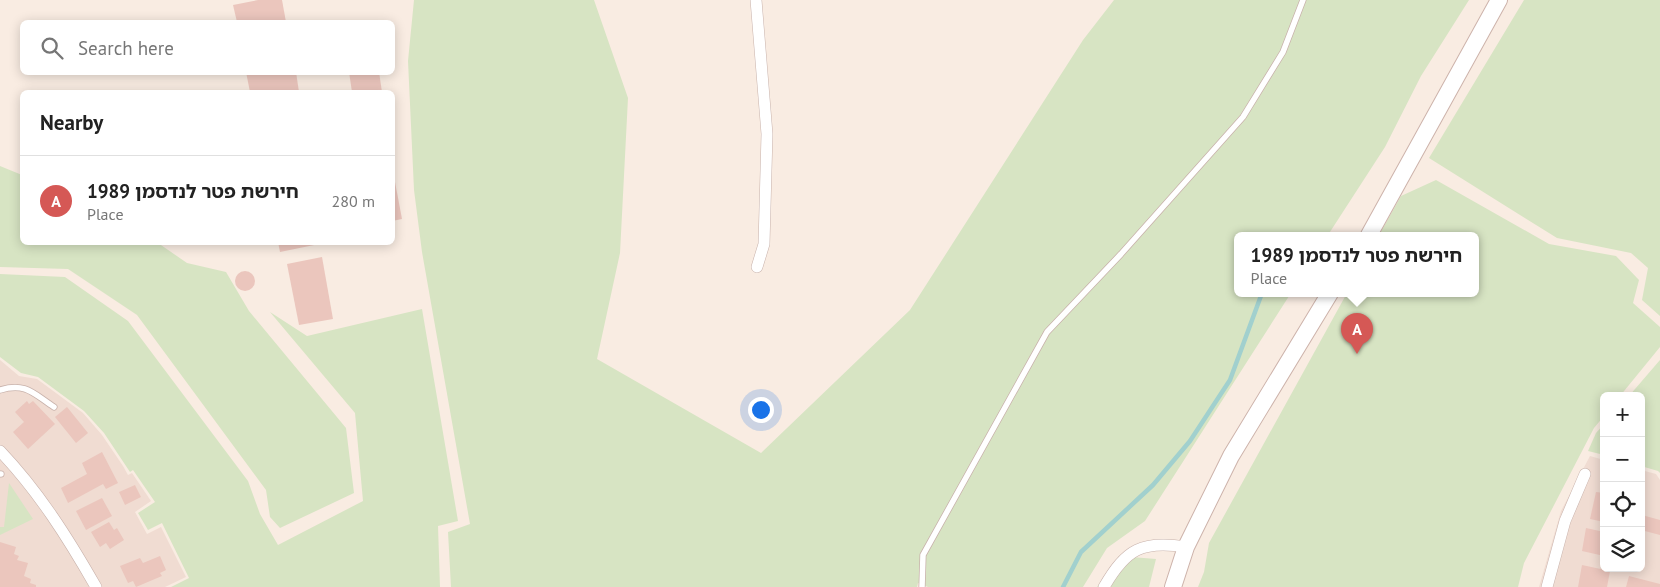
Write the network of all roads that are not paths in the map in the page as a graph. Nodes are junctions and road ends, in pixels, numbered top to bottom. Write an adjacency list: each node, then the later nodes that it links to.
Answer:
1 (756, 0): 5 (street)
2 (1303, 0): 13 (lane)
3 (1498, 0): 4 (main road)
4 (1371, 232)
5 (757, 267)
6 (1328, 297): 11 (main road)
7 (0, 390): 8 (lane)
8 (54, 407)
9 (0, 451): 12 (street)
10 (1585, 474): 16 (street)
11 (1186, 547): 14 (street); 15 (main road)
12 (96, 587)
13 (922, 587)
14 (1104, 587)
15 (1173, 587)
16 (1547, 587)

